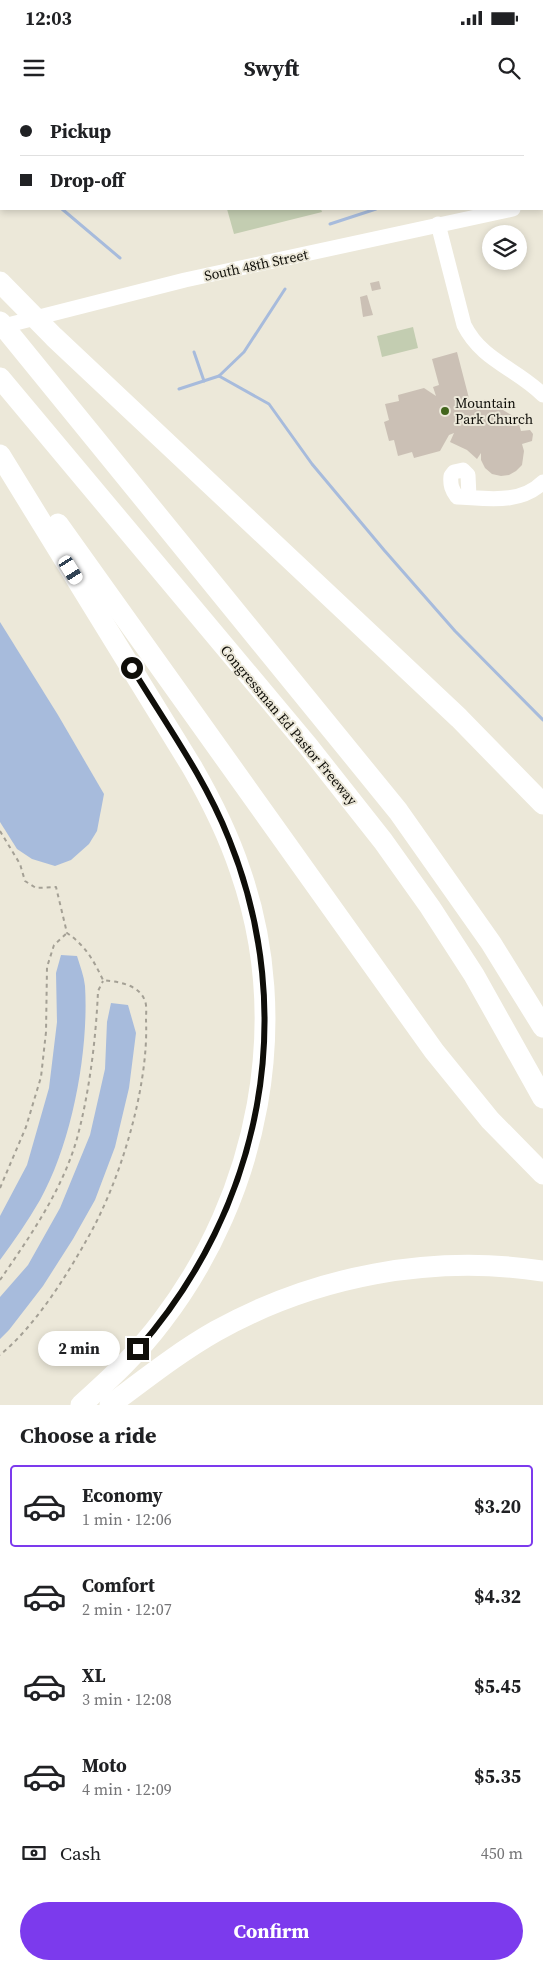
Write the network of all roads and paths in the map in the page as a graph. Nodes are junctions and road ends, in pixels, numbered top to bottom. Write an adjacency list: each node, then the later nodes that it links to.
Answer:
1 (508, 210): 2 (street, South 48th Street)
2 (438, 224): 5 (street, South 48th Street); 7 (street)
3 (0, 282): 12 (highway)
4 (0, 322): 18 (highway)
5 (0, 327)
6 (0, 378): 19 (highway, Congressman Ed Pastor Freeway)
7 (543, 395)
8 (0, 443): 20 (highway)
9 (0, 455): 25 (highway)
10 (543, 482): 11 (street)
11 (470, 497)
12 (459, 718): 13 (highway); 14 (highway)
13 (543, 789)
14 (543, 804)
15 (0, 831): 16 (path)
16 (67, 933): 17 (path); 21 (path)
17 (103, 980): 23 (path); 24 (path)
18 (543, 1027)
19 (543, 1098)
20 (543, 1174)
21 (0, 1188)
22 (537, 1270): 26 (highway)
23 (0, 1280)
24 (0, 1356)
25 (81, 1405)
26 (110, 1405)

